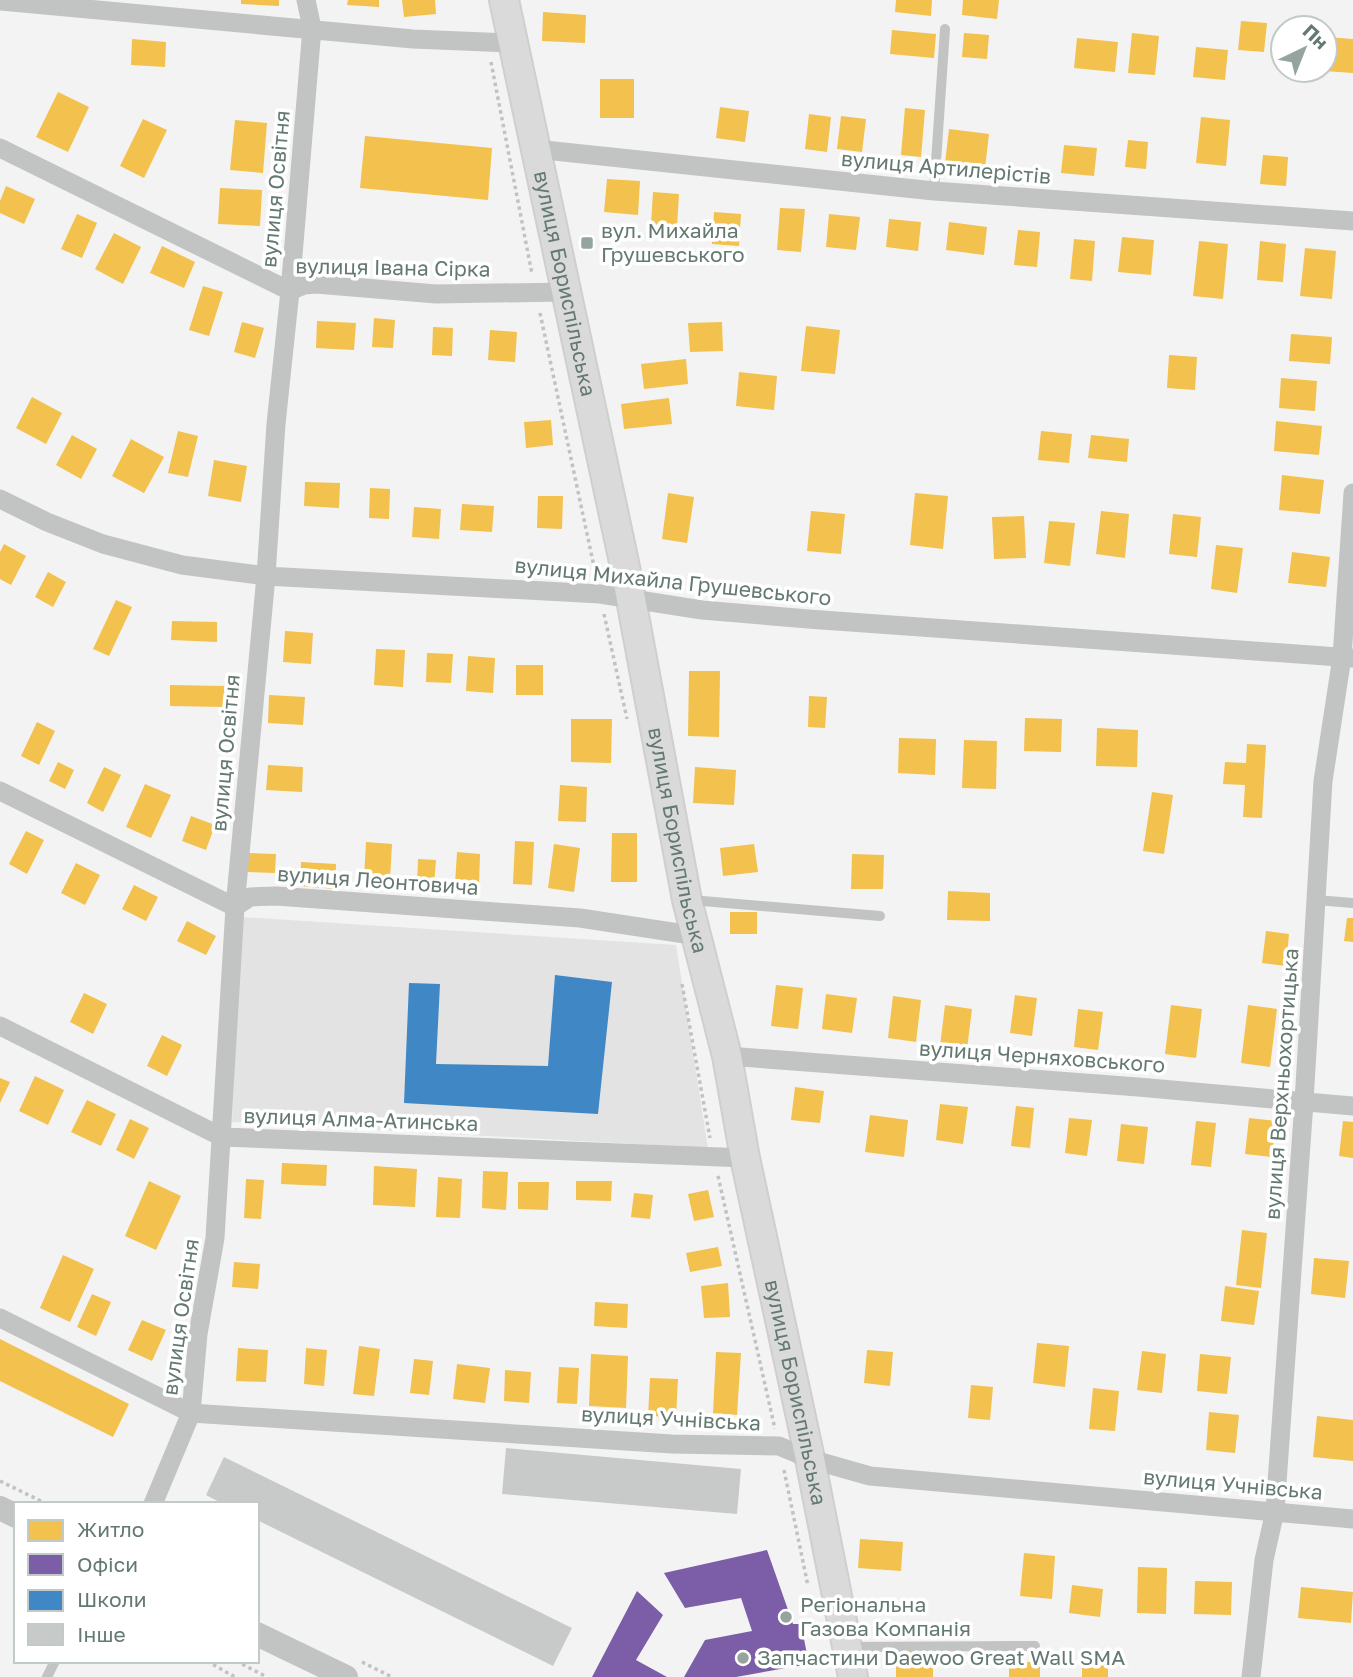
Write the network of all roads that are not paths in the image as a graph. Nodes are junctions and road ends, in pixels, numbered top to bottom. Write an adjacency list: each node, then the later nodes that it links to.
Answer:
1 (306, 0): 4 (street, вулиця Освітня)
2 (504, 0): 6 (main road, вулиця Бориспільська)
3 (0, 1): 4 (street)
4 (312, 28): 6 (street); 11 (street, вулиця Освітня)
5 (945, 29): 9 (lane)
6 (513, 43): 8 (main road, вулиця Бориспільська)
7 (0, 148): 11 (street, вулиця Івана Сірка)
8 (535, 149): 9 (street, вулиця Артилерістів); 12 (main road, вулиця Бориспільська)
9 (934, 191): 10 (street, вулиця Артилерістів)
10 (1353, 221)
11 (290, 291): 12 (street, вулиця Івана Сірка); 15 (street, вулиця Освітня)
12 (565, 292): 16 (main road, вулиця Бориспільська)
13 (1353, 493): 17 (street, вулиця Верхньохортицька)
14 (0, 499): 15 (street, вулиця Михайла Грушевського)
15 (266, 576): 16 (street, вулиця Михайла Грушевського); 22 (street, вулиця Освітня)
16 (630, 599): 17 (street, вулиця Михайла Грушевського); 19 (main road, вулиця Бориспільська)
17 (1347, 658): 20 (street, вулиця Верхньохортицька)
18 (0, 791): 22 (street)
19 (687, 900): 23 (lane); 24 (main road, вулиця Бориспільська)
20 (1316, 900): 21 (lane); 27 (street, вулиця Верхньохортицька)
21 (1353, 903)
22 (234, 907): 24 (street, вулиця Леонтовича); 29 (street, вулиця Освітня)
23 (880, 916)
24 (698, 936): 26 (main road, вулиця Бориспільська)
25 (0, 1026): 29 (street, вулиця Алма-Атинська)
26 (727, 1056): 27 (street, вулиця Черняховського); 30 (main road, вулиця Бориспільська)
27 (1304, 1102): 28 (street, вулиця Черняховського); 35 (street, вулиця Верхньохортицька)
28 (1353, 1106)
29 (222, 1137): 30 (street, вулиця Алма-Атинська); 32 (street, вулиця Освітня)
30 (745, 1158): 33 (main road, вулиця Бориспільська)
31 (0, 1318): 32 (street)
32 (191, 1413): 33 (street, вулиця Учнівська); 34 (street, вулиця Освітня)
33 (810, 1459): 35 (street, вулиця Учнівська); 39 (main road, вулиця Бориспільська)
34 (154, 1502)
35 (1275, 1511): 36 (street, вулиця Учнівська); 42 (street, вулиця Верхньохортицька)
36 (1353, 1520)
37 (259, 1635): 40 (street)
38 (1035, 1646): 39 (lane)
39 (848, 1647): 41 (main road, вулиця Бориспільська)
40 (346, 1677)
41 (853, 1677)
42 (1251, 1677)

